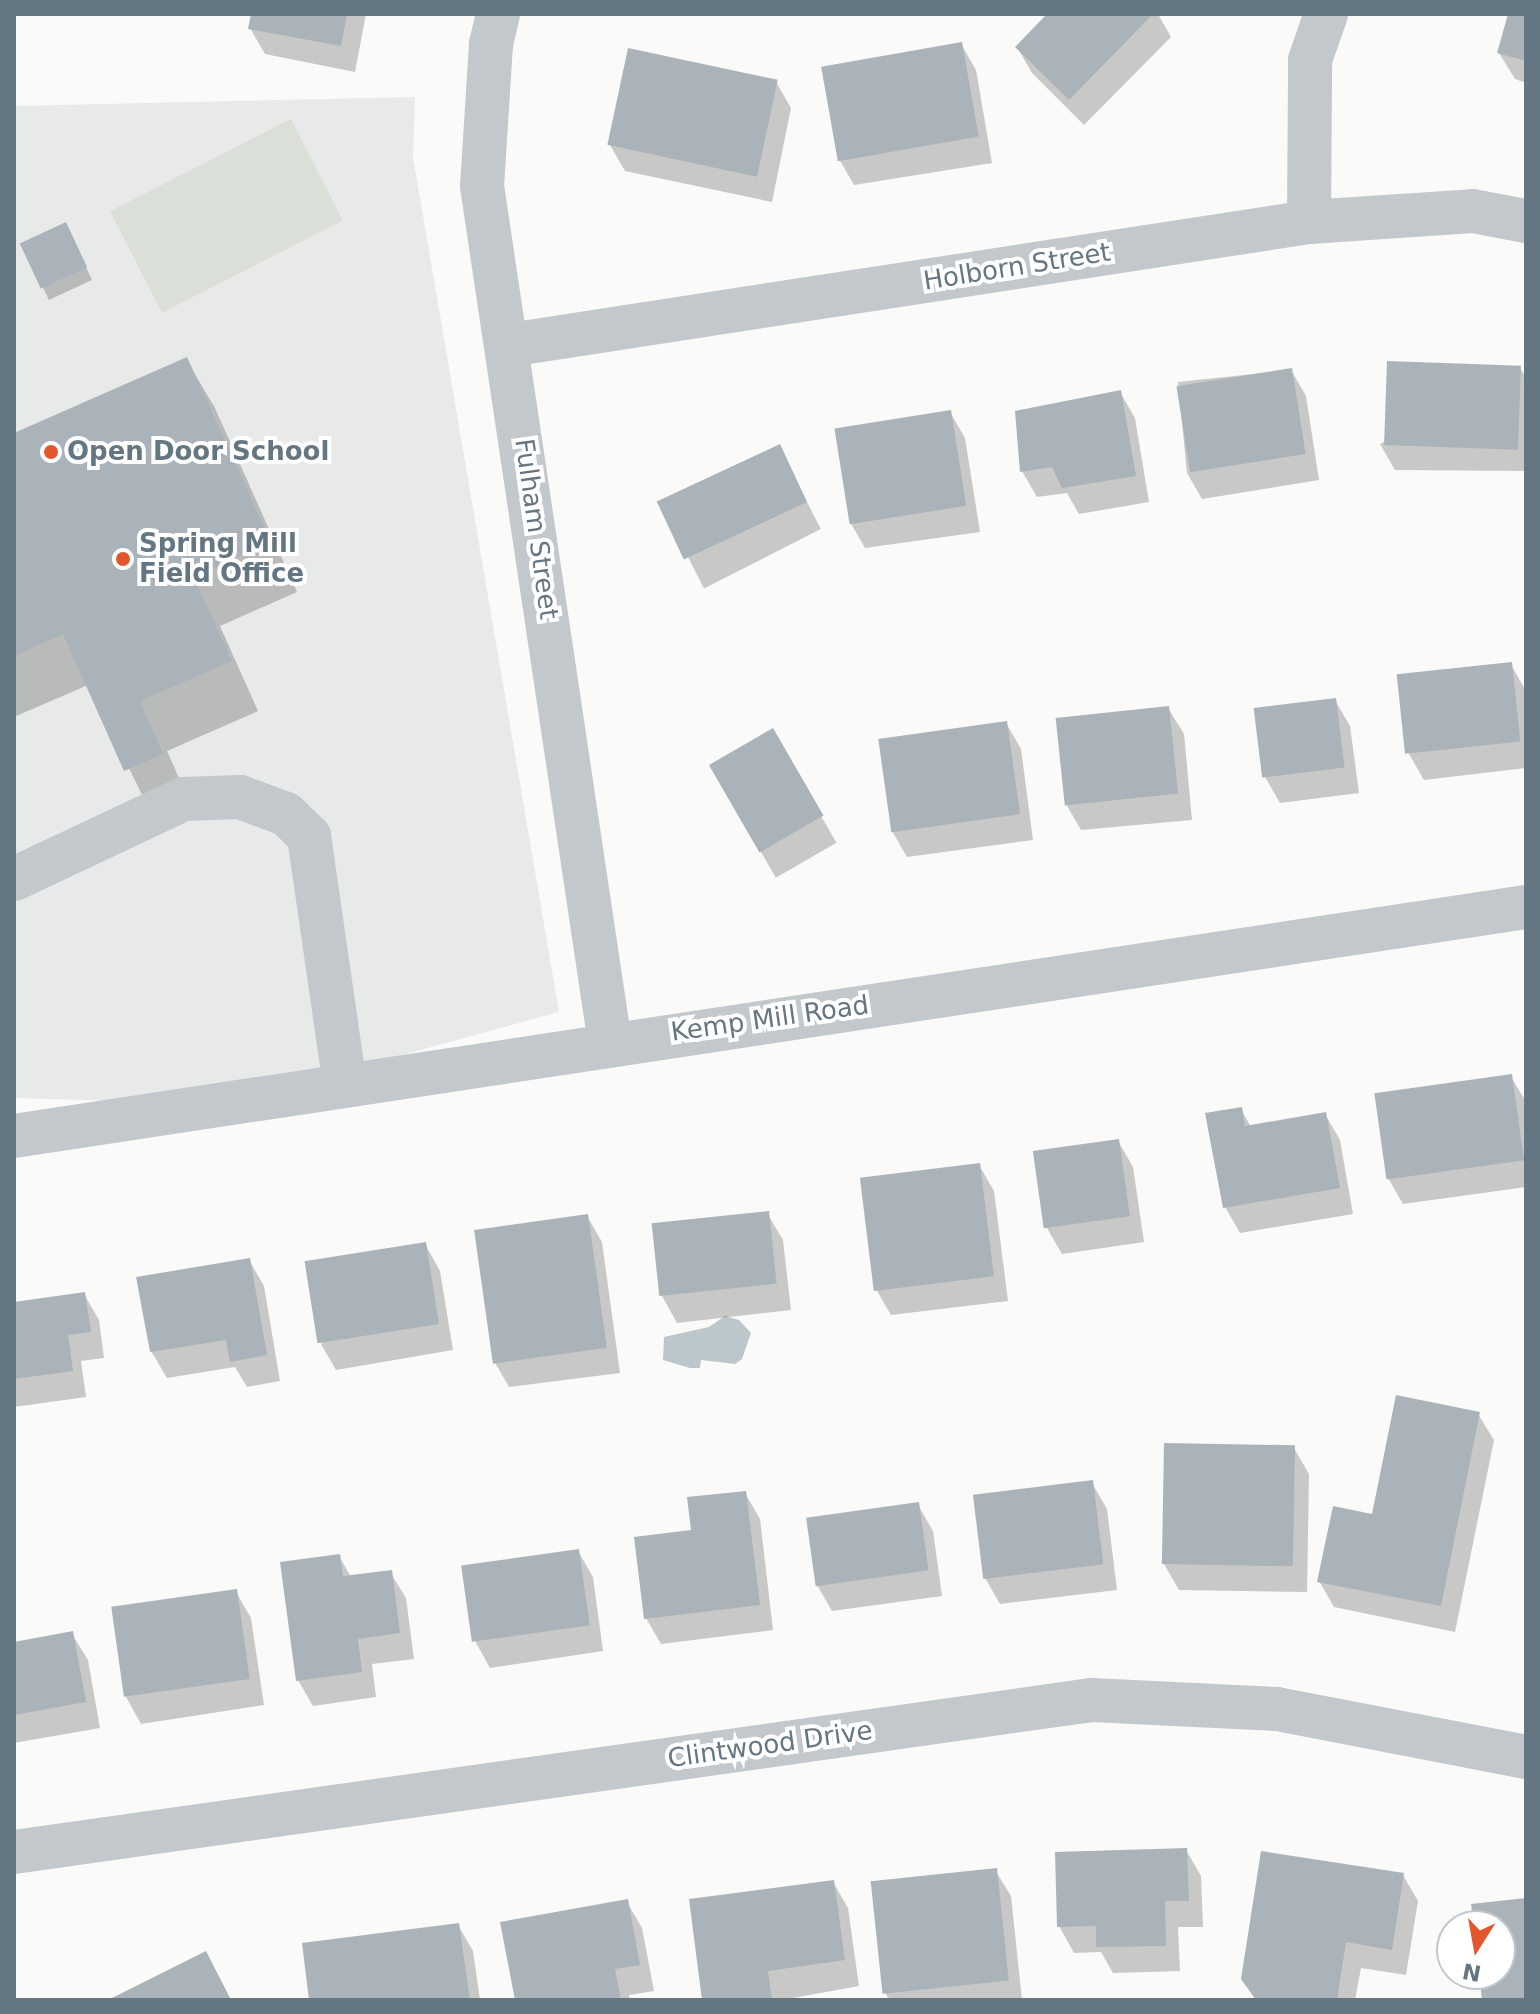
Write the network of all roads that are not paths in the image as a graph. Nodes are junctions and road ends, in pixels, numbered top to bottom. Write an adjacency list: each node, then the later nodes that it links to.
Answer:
1 (498, 14): 5 (street, Fulham Street)
2 (1326, 14): 4 (street)
3 (1526, 221): 4 (street, Holborn Street)
4 (1309, 222): 5 (street, Holborn Street)
5 (509, 345): 8 (street, Fulham Street)
6 (14, 879): 9 (street)
7 (1526, 907): 8 (street, Kemp Mill Road)
8 (610, 1043): 9 (street, Kemp Mill Road)
9 (345, 1085): 10 (street, Kemp Mill Road)
10 (14, 1136)
11 (1526, 1757): 12 (street, Clintwood Drive)
12 (14, 1852)

